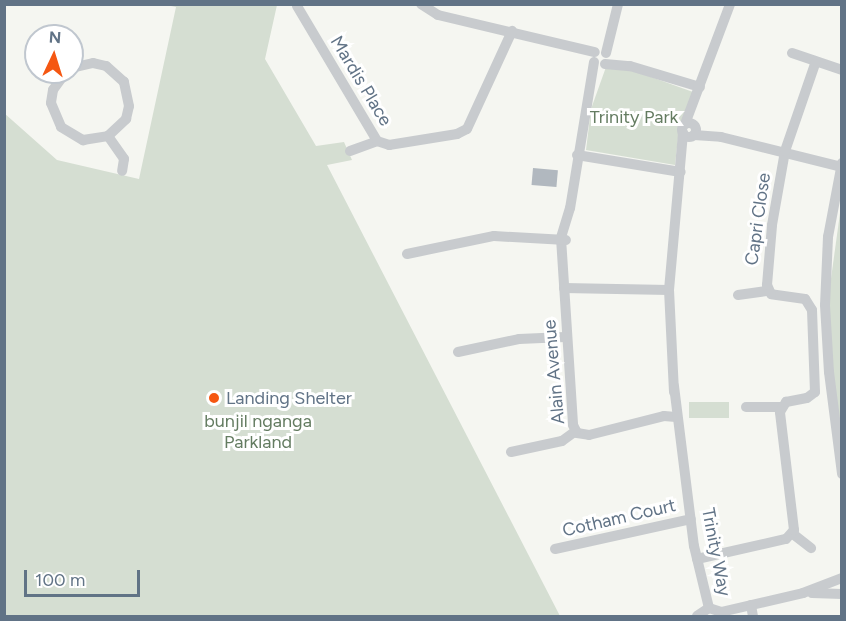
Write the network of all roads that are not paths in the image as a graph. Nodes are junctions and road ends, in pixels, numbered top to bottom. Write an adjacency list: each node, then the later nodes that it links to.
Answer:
1 (421, 4): 5 (street)
2 (618, 4): 7 (street, Alain Avenue)
3 (730, 4): 12 (street, Trinity Way)
4 (297, 6): 15 (street, Mardis Place)
5 (512, 31): 7 (street); 15 (street)
6 (792, 53): 8 (street)
7 (600, 58): 12 (street); 18 (street, Alain Avenue)
8 (815, 64): 10 (street); 17 (street, Capri Close)
9 (84, 65): 14 (street)
10 (842, 70)
11 (57, 84): 14 (street)
12 (700, 87): 13 (street, Trinity Way)
13 (691, 130): 17 (street); 21 (street, Trinity Way)
14 (108, 136): 20 (street)
15 (377, 141): 16 (street)
16 (350, 151)
17 (785, 152): 19 (street); 28 (street, Capri Close)
18 (577, 155): 21 (street); 23 (street, Alain Avenue)
19 (841, 165): 25 (street)
20 (122, 171)
21 (681, 172): 27 (street, Trinity Way)
22 (842, 195): 25 (street)
23 (563, 240): 24 (street); 26 (street, Alain Avenue)
24 (407, 254)
25 (826, 271): 37 (street)
26 (564, 288): 27 (street); 30 (street, Alain Avenue)
27 (669, 290): 34 (street, Trinity Way)
28 (768, 291): 29 (street, Capri Close); 33 (street, Capri Close)
29 (738, 295)
30 (565, 336): 31 (street); 35 (street, Alain Avenue)
31 (458, 352)
32 (746, 407): 33 (street, Capri Close)
33 (782, 407): 39 (street)
34 (673, 417): 35 (street, Alain Avenue); 38 (street, Trinity Way)
35 (576, 431): 36 (street)
36 (511, 452)
37 (842, 474)
38 (691, 519): 41 (street, Cotham Court); 42 (street, Trinity Way)
39 (793, 534): 40 (street); 42 (street)
40 (811, 548)
41 (555, 549)
42 (697, 559): 46 (street, Trinity Way)
43 (842, 578): 44 (street, Trinity Way)
44 (803, 593): 45 (street, Trinity Way); 47 (street, Trinity Way)
45 (842, 594)
46 (709, 608): 47 (street, Trinity Way); 48 (street)
47 (750, 611)
48 (697, 616)

